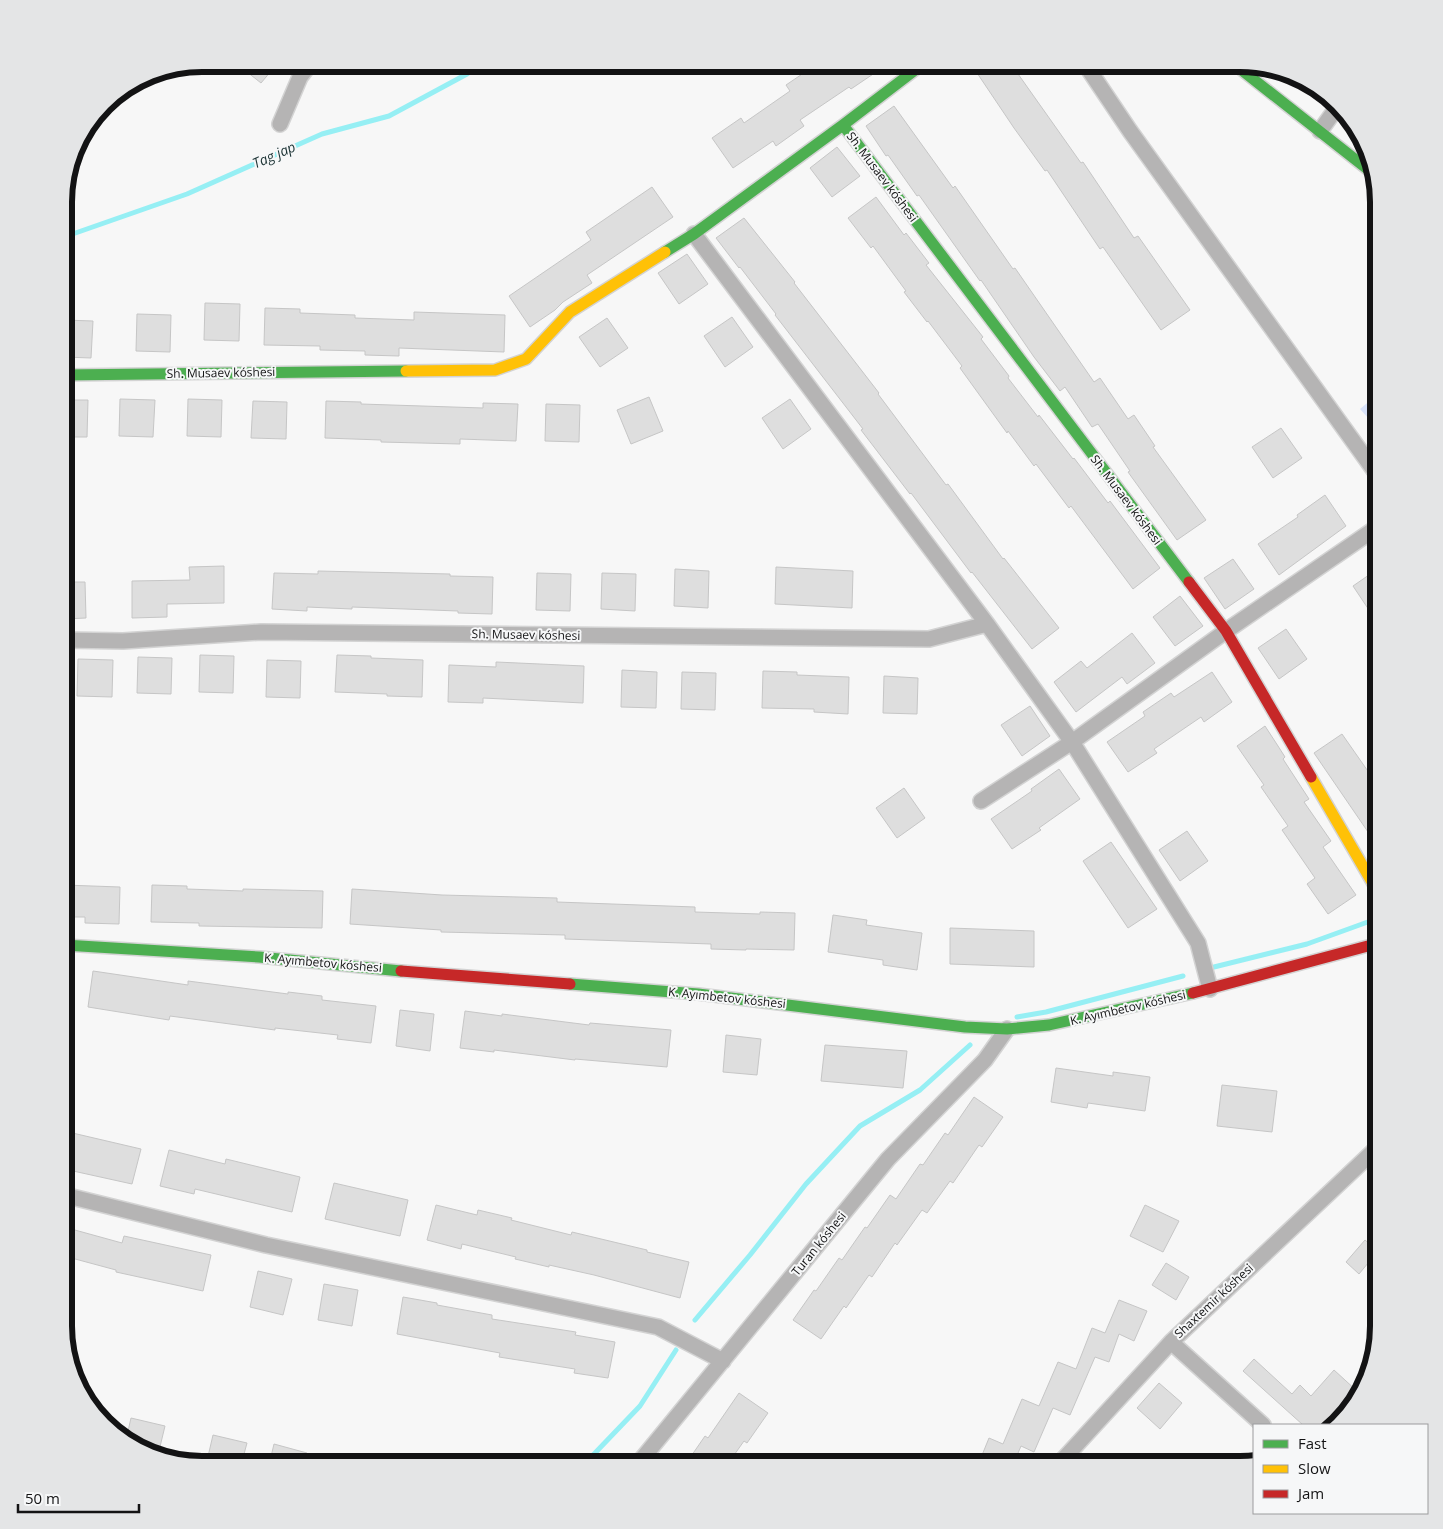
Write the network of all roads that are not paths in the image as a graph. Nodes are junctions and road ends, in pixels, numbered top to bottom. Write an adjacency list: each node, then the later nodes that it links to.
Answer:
1 (303, 73): 6 (street)
2 (911, 73): 7 (street, Sh. Musaev kóshesi)
3 (1091, 73): 12 (street)
4 (1246, 73): 8 (street)
5 (1333, 112): 8 (street)
6 (280, 124)
7 (843, 125): 10 (street, Sh. Musaev kóshesi); 15 (street, Sh. Musaev kóshesi)
8 (1320, 131): 9 (street)
9 (1366, 168)
10 (694, 234): 11 (street, Sh. Musaev kóshesi); 14 (street)
11 (73, 375)
12 (1370, 464)
13 (1370, 532): 15 (street)
14 (987, 624): 16 (street, Sh. Musaev kóshesi); 17 (street)
15 (1226, 631): 17 (street); 19 (street, Sh. Musaev kóshesi)
16 (73, 640)
17 (1072, 742): 18 (street); 22 (street)
18 (980, 801)
19 (1370, 879)
20 (1370, 945): 22 (street, K. Ayımbetov kóshesi)
21 (73, 946): 23 (street, K. Ayımbetov kóshesi)
22 (1210, 988): 23 (street, K. Ayımbetov kóshesi)
23 (1006, 1029): 27 (street, Turan kóshesi)
24 (1370, 1154): 26 (street, Shaxtemir kóshesi)
25 (73, 1197): 27 (street)
26 (1171, 1342): 28 (street); 30 (street, Shaxtemir kóshesi)
27 (723, 1361): 29 (street, Turan kóshesi)
28 (1263, 1424)
29 (644, 1456)
30 (1066, 1456)

